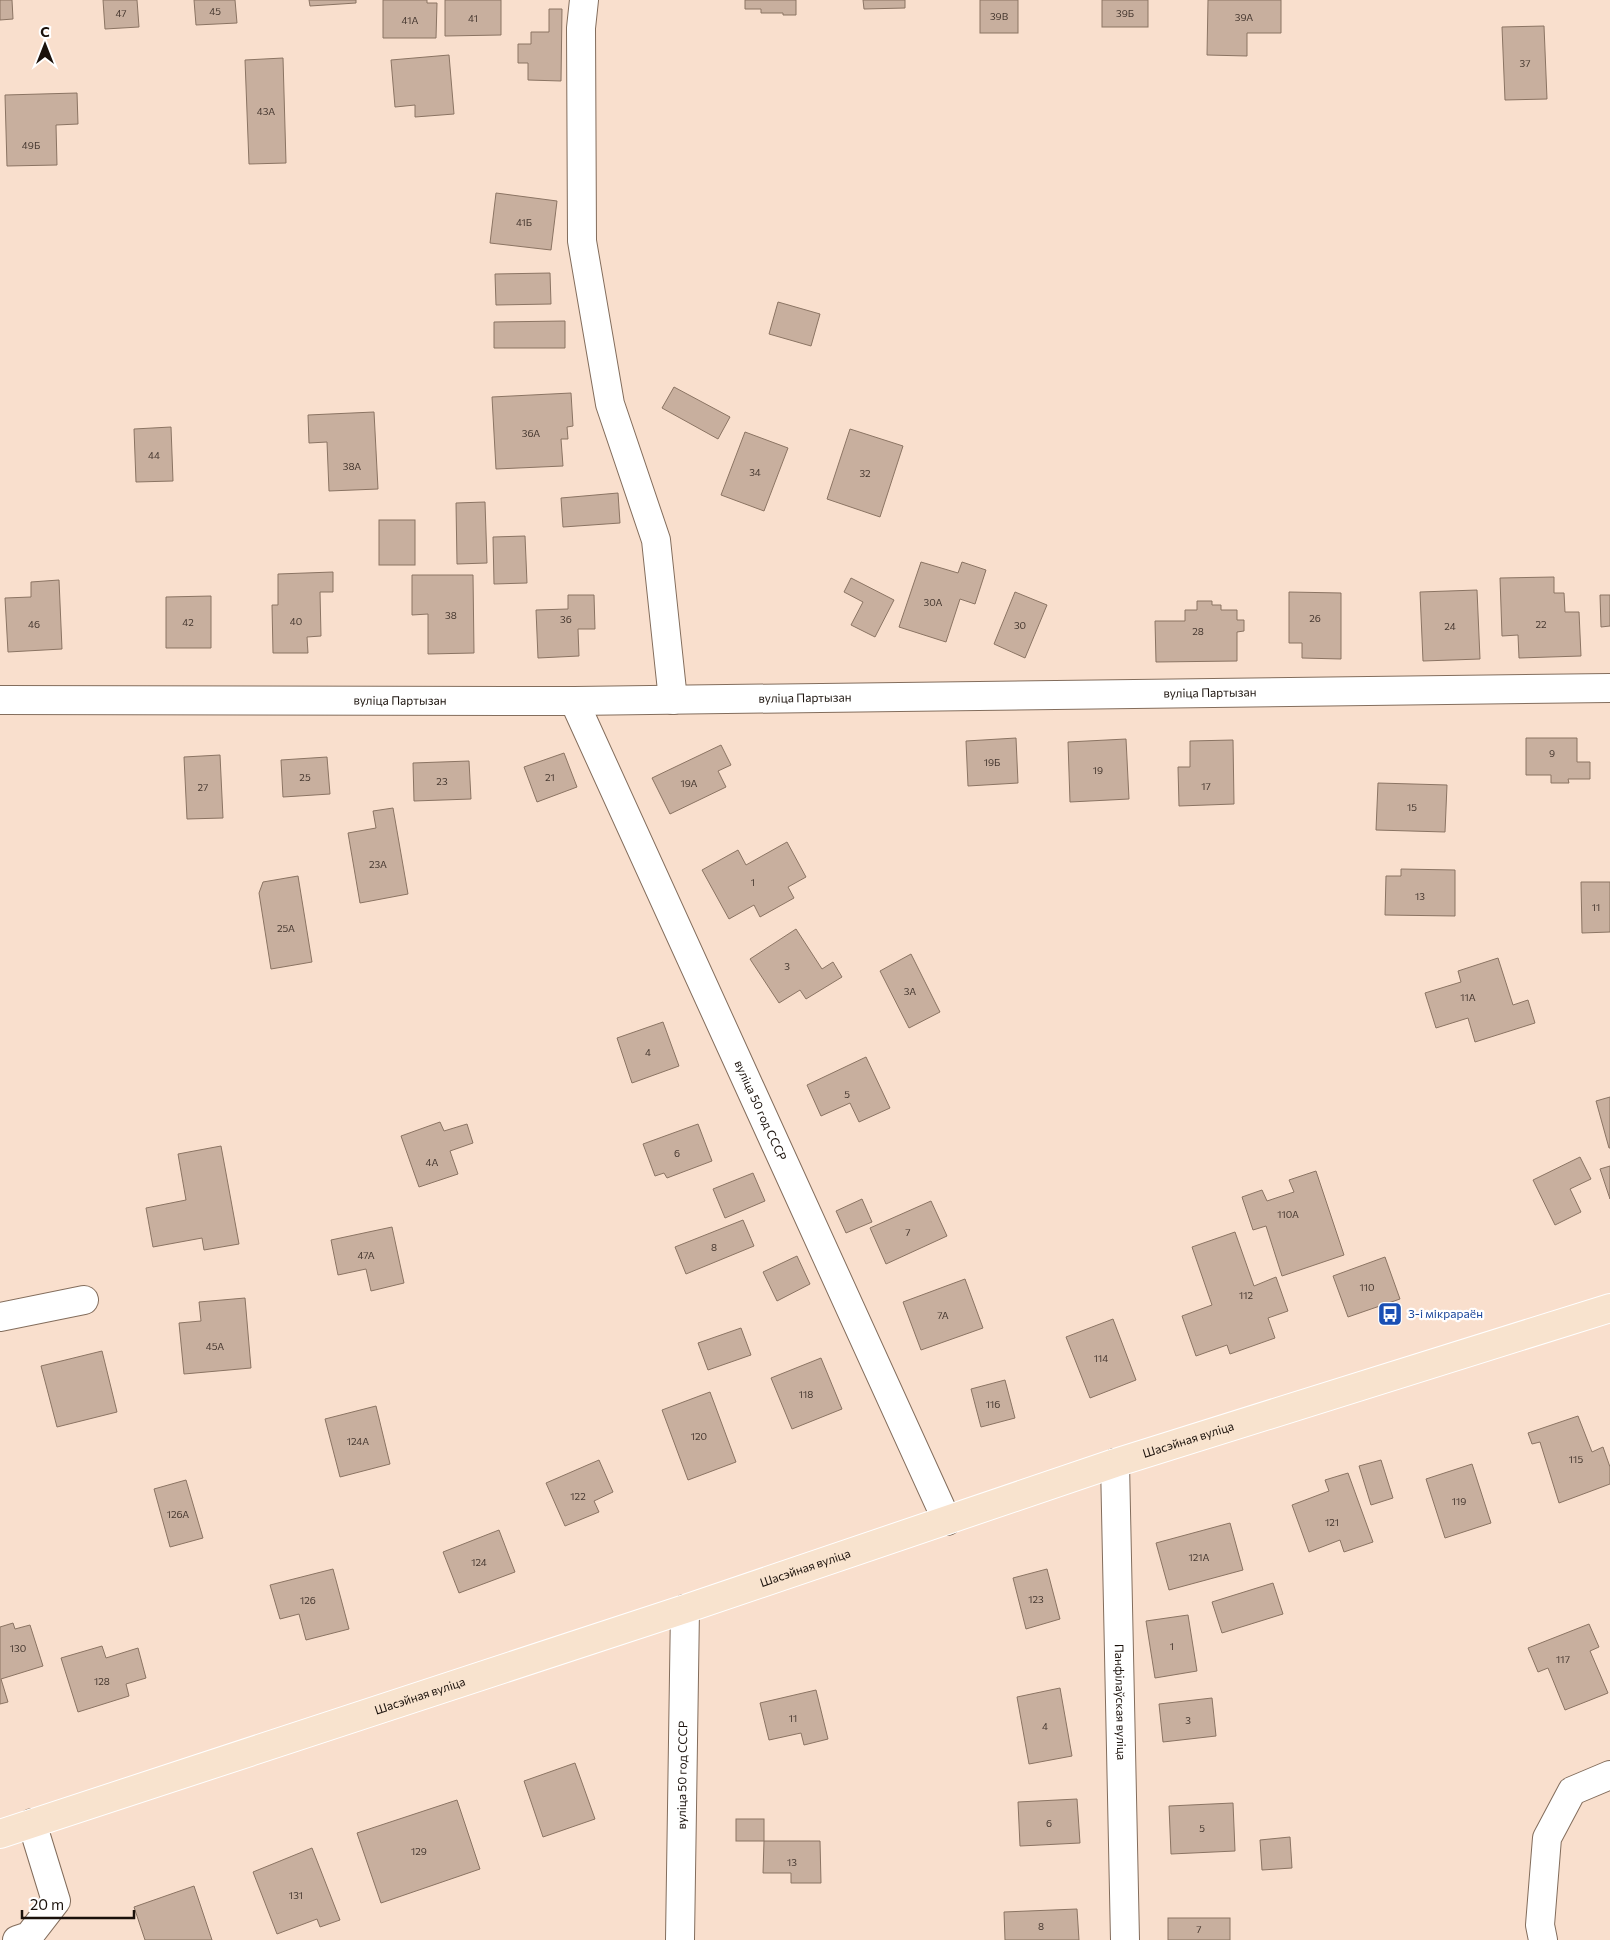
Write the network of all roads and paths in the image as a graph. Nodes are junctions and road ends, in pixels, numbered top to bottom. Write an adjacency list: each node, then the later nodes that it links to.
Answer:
1 (584, 0): 4 (street)
2 (1610, 688): 4 (street, вуліца Партызан)
3 (0, 700): 5 (street, вуліца Партызан)
4 (673, 700): 5 (street, вуліца Партызан)
5 (574, 701): 10 (street, вуліца 50 год СССР)
6 (84, 1300): 8 (street)
7 (1610, 1308): 9 (main road, Шасэйная вуліца)
8 (0, 1317)
9 (1115, 1463): 10 (main road, Шасэйная вуліца); 17 (street, Панфілаўская вуліца)
10 (947, 1522): 11 (main road, Шасэйная вуліца)
11 (685, 1609): 13 (main road, Шасэйная вуліца); 16 (street, вуліца 50 год СССР)
12 (1610, 1775): 18 (street)
13 (32, 1823): 14 (main road, Шасэйная вуліца); 15 (street)
14 (0, 1834)
15 (17, 1940)
16 (680, 1940)
17 (1125, 1940)
18 (1543, 1940)

